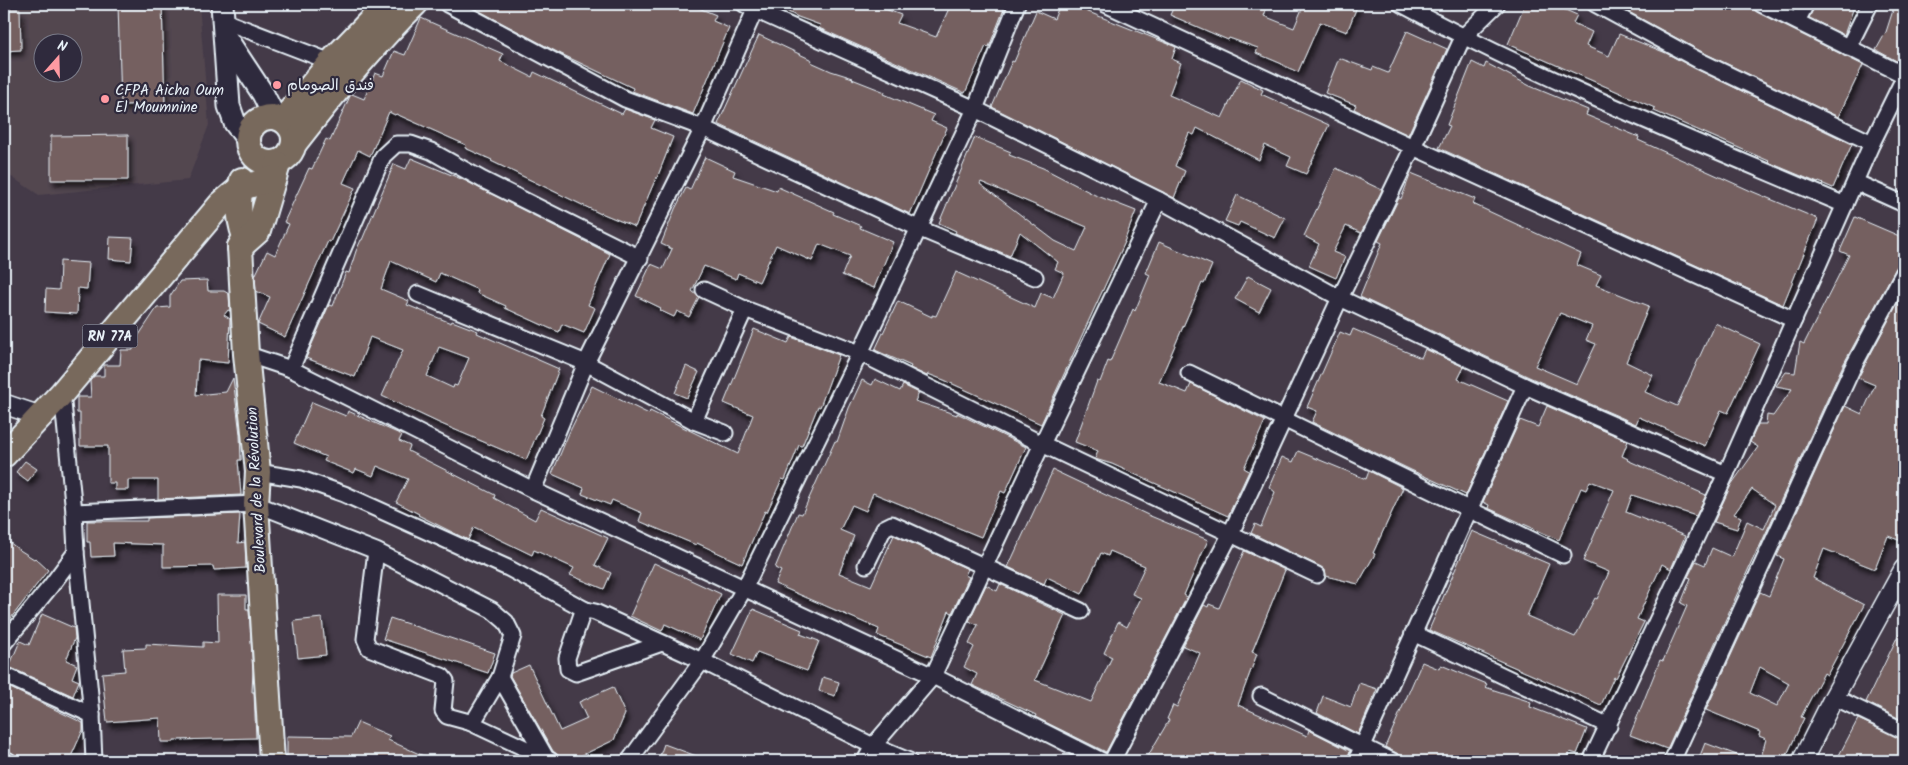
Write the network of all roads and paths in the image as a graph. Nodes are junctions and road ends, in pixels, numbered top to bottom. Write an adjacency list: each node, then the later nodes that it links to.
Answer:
1 (387, 4): 17 (main road)
2 (415, 4): 17 (main road)
3 (447, 4): 21 (street)
4 (1017, 4): 19 (street)
5 (1105, 4): 25 (street)
6 (1400, 4): 15 (street)
7 (1497, 4): 15 (street)
8 (1595, 4): 22 (street)
9 (1761, 4): 14 (street)
10 (1806, 4): 14 (street)
11 (1870, 4): 16 (street)
12 (749, 7): 19 (street); 21 (street)
13 (224, 20): 17 (street); 20 (main road); 23 (main road)
14 (1797, 21): 16 (street)
15 (1462, 37): 25 (street); 31 (street)
16 (1848, 48): 18 (street)
17 (340, 69): 20 (main road); 24 (main road)
18 (1904, 76): 22 (street)
19 (975, 109): 29 (street); 32 (street)
20 (279, 118): 23 (main road, Boulevard de la Révolution); 24 (main road)
21 (703, 128): 32 (street); 34 (street)
22 (1872, 143): 27 (street)
23 (248, 144): 26 (main road); 28 (main road, Boulevard de la Révolution)
24 (294, 144): 26 (main road)
25 (1413, 147): 39 (street); 41 (street)
26 (274, 180): 28 (main road); 33 (main road)
27 (1855, 182): 30 (street); 31 (street)
28 (239, 189): 33 (main road, Boulevard de la Révolution); 48 (main road, RN 77A)
29 (1159, 200): 39 (street); 54 (street)
30 (1904, 204)
31 (1845, 205): 41 (street)
32 (918, 228): 36 (street); 42 (street)
33 (240, 247): 43 (main road, Boulevard de la Révolution)
34 (640, 258): 44 (street); 45 (street)
35 (1904, 272): 101 (street)
36 (1035, 277)
37 (704, 290): 40 (street)
38 (418, 294): 44 (street)
39 (1340, 298): 47 (street); 51 (street)
40 (745, 309): 42 (street); 52 (street)
41 (1794, 320): 57 (street)
42 (860, 353): 54 (street); 70 (street)
43 (246, 354): 45 (street); 56 (main road, Boulevard de la Révolution)
44 (586, 364): 52 (street); 58 (street)
45 (291, 369): 58 (street)
46 (1189, 373): 51 (street)
47 (1524, 386): 57 (street); 60 (street)
48 (62, 393): 50 (main road, RN 77A); 61 (street)
49 (4, 404): 50 (street)
50 (40, 416): 55 (main road, RN 77A)
51 (1283, 419): 60 (street); 62 (street)
52 (694, 421): 53 (street)
53 (724, 433)
54 (1042, 444): 62 (street); 67 (street)
55 (4, 455)
56 (258, 472): 59 (main road, Boulevard de la Révolution); 71 (street)
57 (1726, 474): 84 (street)
58 (533, 490): 70 (street)
59 (256, 504): 61 (street); 63 (street); 92 (main road, Boulevard de la Révolution)
60 (1469, 509): 65 (street); 73 (street)
61 (74, 512): 64 (street)
62 (1230, 535): 68 (street); 97 (street)
63 (376, 551): 78 (street); 83 (street)
64 (76, 552): 74 (street); 82 (street)
65 (1563, 555)
66 (866, 565): 67 (street)
67 (986, 566): 72 (street); 79 (street)
68 (1317, 575)
69 (1902, 577): 81 (street)
70 (744, 589): 76 (street); 79 (street)
71 (586, 610): 75 (street); 75 (street)
72 (1081, 611)
73 (1413, 632): 84 (street); 87 (street)
74 (4, 643)
75 (662, 643): 76 (street)
76 (702, 661): 86 (street); 93 (street)
77 (4, 675): 82 (street)
78 (500, 676): 83 (street); 89 (street)
79 (933, 676): 86 (street); 96 (street)
80 (1261, 696): 87 (street)
81 (1834, 697): 85 (street); 102 (street)
82 (92, 715): 91 (street)
83 (469, 722): 89 (street)
84 (1610, 726): 100 (street)
85 (1904, 731)
86 (873, 746): 94 (street); 95 (street)
87 (1363, 747): 98 (street); 99 (street)
88 (4, 759): 90 (street)
89 (549, 760)
90 (9, 761)
91 (94, 761)
92 (272, 761)
93 (629, 761)
94 (865, 761)
95 (909, 761)
96 (1102, 761)
97 (1112, 761)
98 (1356, 761)
99 (1392, 761)
100 (1591, 761)
101 (1672, 761)
102 (1802, 761)

